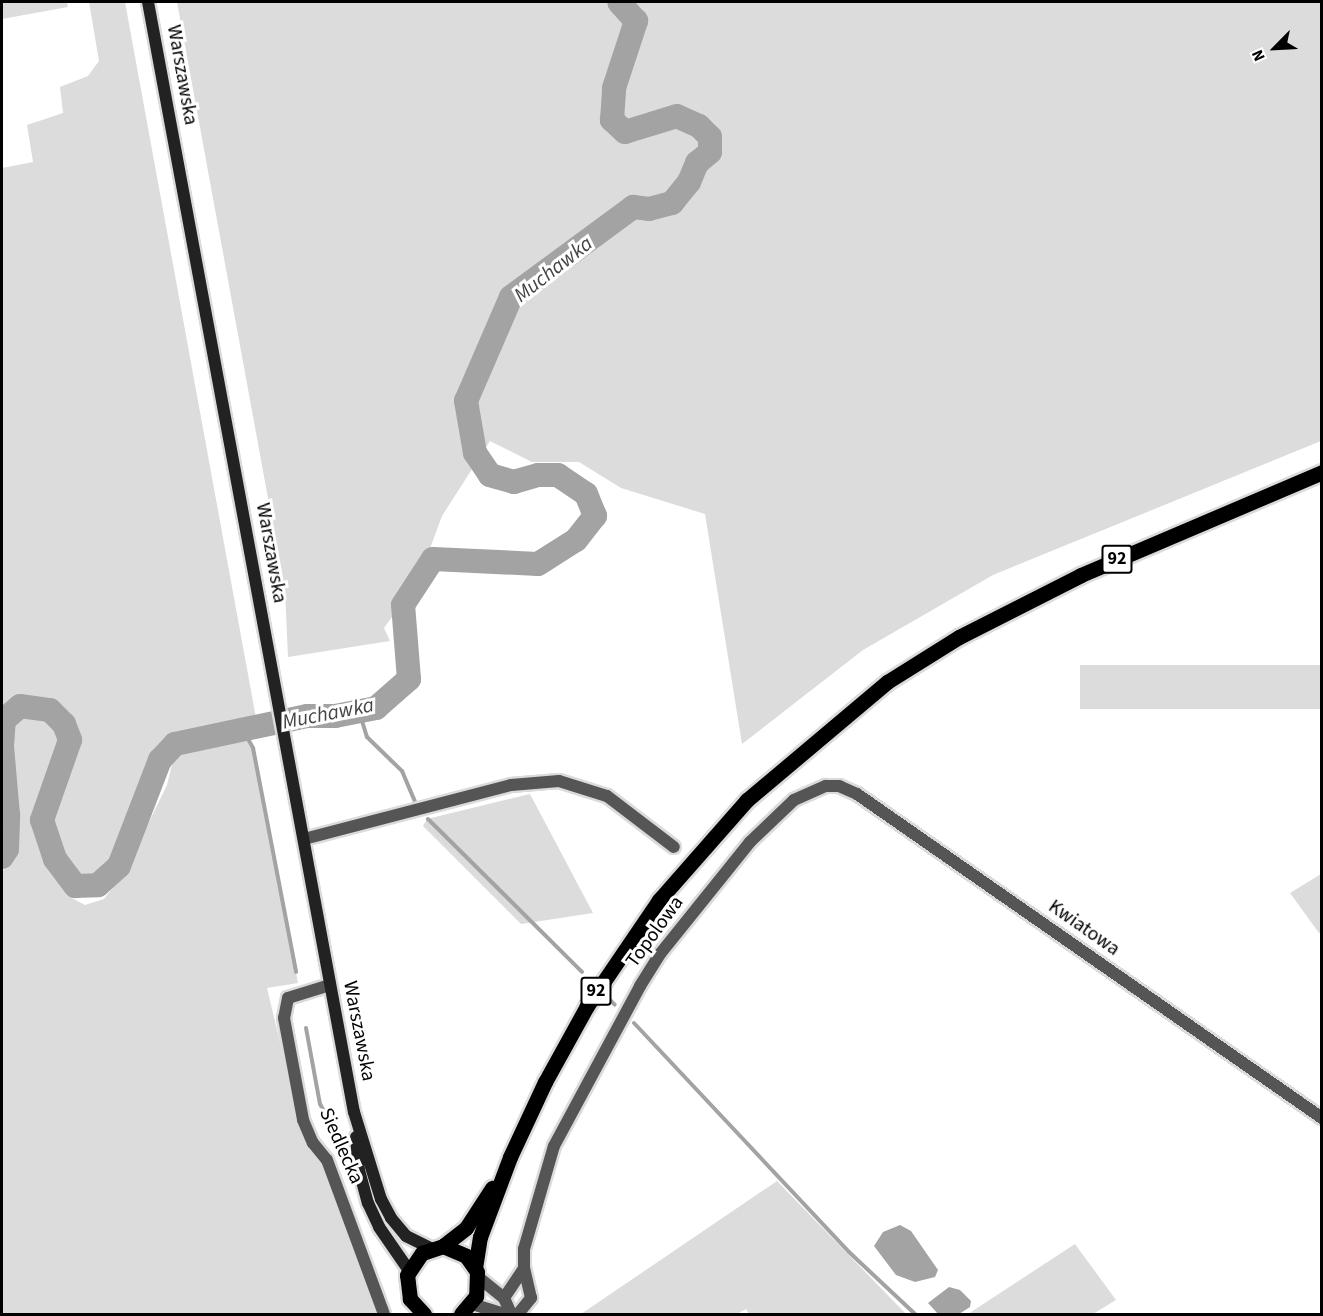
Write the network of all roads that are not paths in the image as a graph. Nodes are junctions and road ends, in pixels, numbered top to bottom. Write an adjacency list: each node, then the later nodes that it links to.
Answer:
1 (148, 2): 4 (main road, Warszawska)
2 (1322, 472): 9 (main road, 92)
3 (818, 788): 8 (street, Kwiatowa); 11 (street, Topolowa)
4 (304, 838): 5 (street); 6 (main road, Warszawska)
5 (674, 847)
6 (330, 985): 7 (main road, Warszawska); 16 (street, Siedlecka)
7 (354, 1112): 10 (main road, Warszawska); 12 (main road, Warszawska)
8 (1322, 1118)
9 (510, 1157): 10 (main road, 92); 13 (main road, 92)
10 (437, 1247): 12 (main road, 92); 13 (main road)
11 (524, 1268): 14 (street, Topolowa); 20 (street, Topolowa)
12 (408, 1269): 17 (main road)
13 (477, 1272): 14 (street); 15 (main road, 92)
14 (504, 1298): 19 (street)
15 (464, 1312): 18 (street)
16 (384, 1314)
17 (424, 1314)
18 (505, 1314)
19 (511, 1314)
20 (518, 1314)

